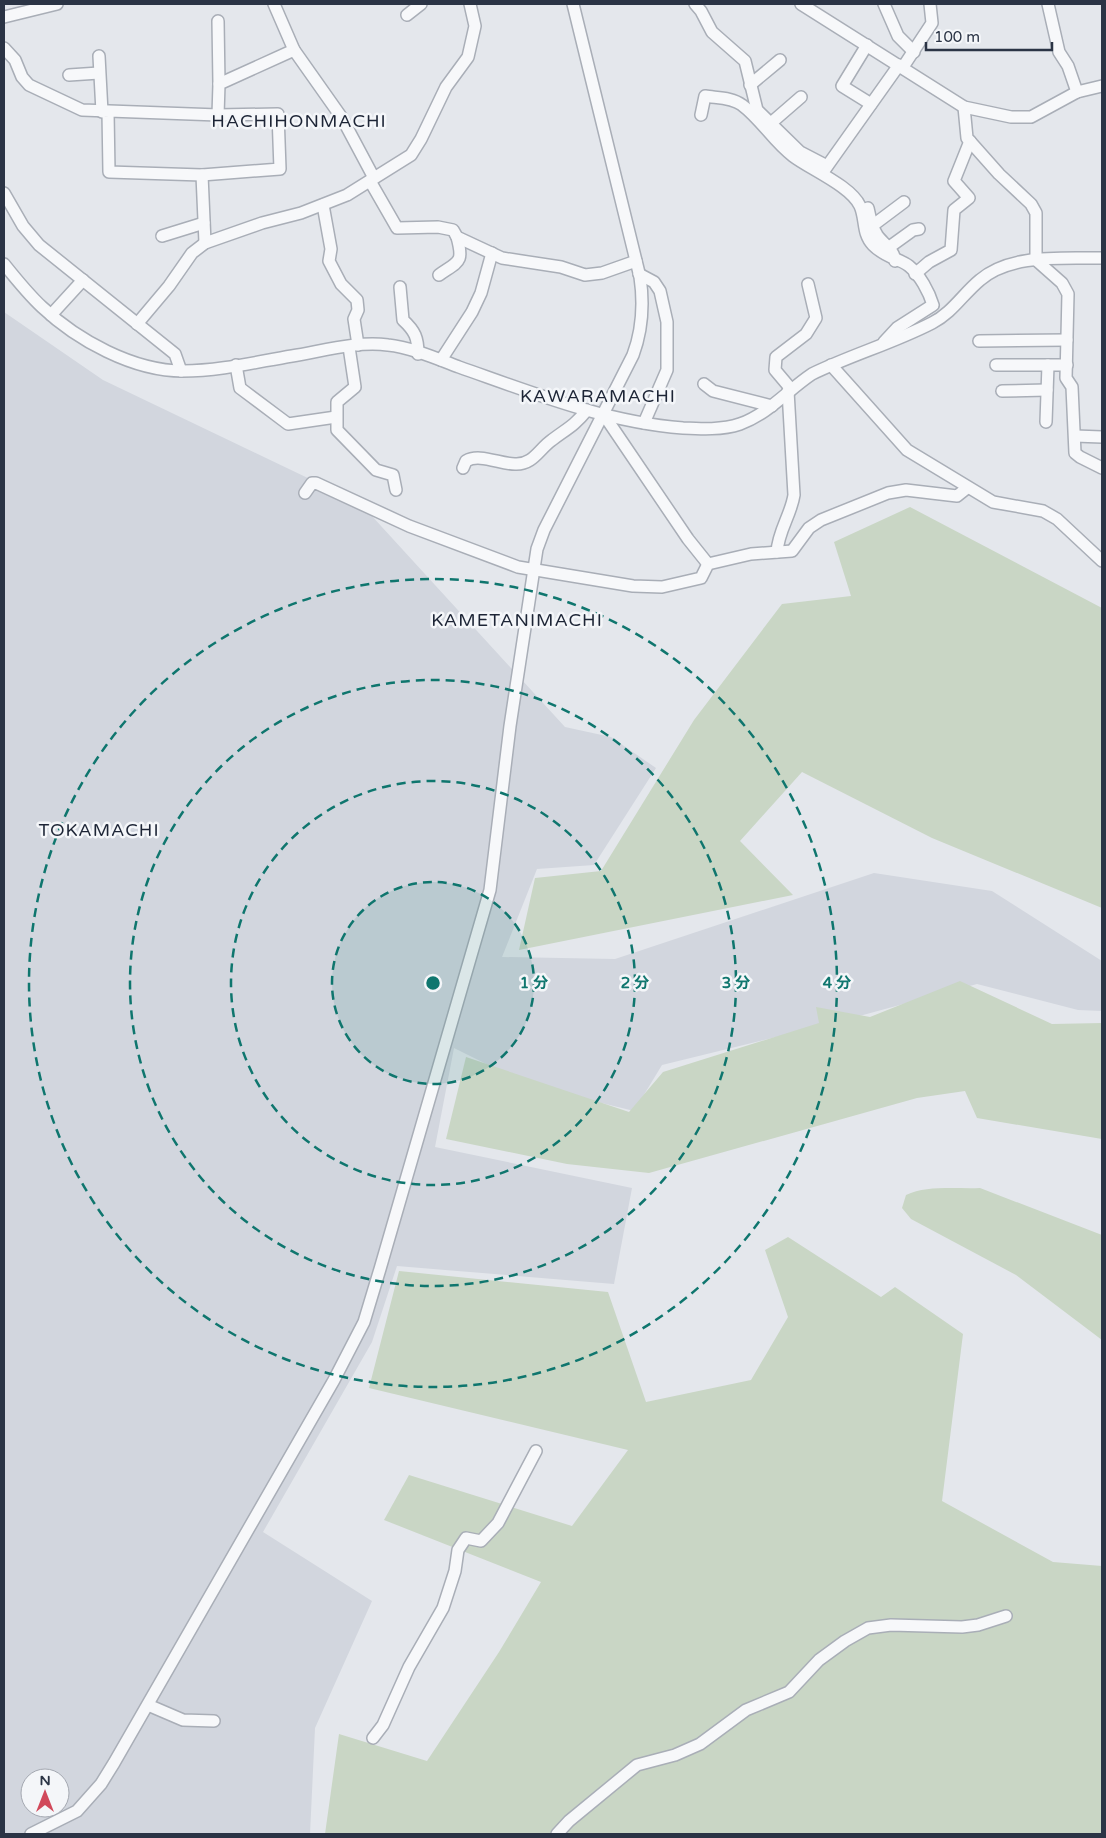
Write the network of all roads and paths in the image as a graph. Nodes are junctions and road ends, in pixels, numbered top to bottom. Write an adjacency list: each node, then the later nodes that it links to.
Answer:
1 (57, 4): 12 (street)
2 (274, 4): 16 (street)
3 (420, 4): 11 (street)
4 (470, 4): 37 (street)
5 (573, 4): 53 (street)
6 (695, 4): 24 (street)
7 (801, 4): 14 (street)
8 (884, 4): 17 (street)
9 (930, 4): 17 (street)
10 (1048, 4): 26 (street)
11 (407, 15)
12 (4, 17)
13 (218, 21): 23 (street)
14 (867, 45): 20 (street); 28 (street)
15 (4, 48): 30 (street)
16 (294, 50): 23 (street); 37 (street)
17 (914, 52): 20 (street)
18 (98, 56): 21 (street)
19 (780, 60): 24 (street)
20 (901, 66): 28 (street); 29 (street)
21 (100, 73): 22 (street); 30 (street)
22 (69, 75)
23 (219, 84): 31 (street)
24 (750, 85): 33 (street)
25 (1102, 86): 26 (street)
26 (1077, 92): 29 (street)
27 (801, 97): 33 (street)
28 (871, 104): 35 (street)
29 (964, 107): 34 (street)
30 (105, 112): 31 (street); 36 (street)
31 (218, 115): 36 (street)
32 (701, 115): 35 (street)
33 (770, 123): 35 (street)
34 (970, 141): 52 (street); 57 (street)
35 (824, 170): 54 (street)
36 (202, 175): 43 (street)
37 (372, 179): 41 (street); 47 (street)
38 (4, 193): 42 (street)
39 (904, 202): 44 (street)
40 (867, 204): 44 (street)
41 (323, 205): 48 (street); 67 (street)
42 (8, 211): 59 (street)
43 (204, 223): 46 (street); 48 (street)
44 (872, 226): 49 (street)
45 (919, 229): 49 (street)
46 (162, 236)
47 (457, 237): 50 (street); 58 (street)
48 (205, 243): 63 (street)
49 (888, 248): 54 (street)
50 (492, 253): 53 (street); 69 (street)
51 (1102, 255): 52 (street)
52 (1036, 260): 64 (street); 66 (street)
53 (636, 261): 56 (street)
54 (895, 261): 57 (street)
55 (4, 264): 62 (street)
56 (640, 274): 82 (street); 85 (street)
57 (914, 274): 66 (street)
58 (439, 275)
59 (83, 280): 62 (street); 63 (street)
60 (808, 284): 77 (street)
61 (400, 287): 68 (street)
62 (51, 315): 75 (street)
63 (137, 324): 75 (street)
64 (1067, 340): 65 (street); 74 (street)
65 (979, 341)
66 (882, 345): 71 (street)
67 (354, 346): 68 (street); 70 (street); 83 (street)
68 (418, 354): 69 (street)
69 (441, 360): 81 (street)
70 (236, 365): 75 (street); 83 (street)
71 (831, 365): 77 (street); 90 (street)
72 (996, 365): 73 (street)
73 (1048, 365): 74 (street); 78 (street)
74 (1067, 365): 86 (street)
75 (181, 371)
76 (704, 384): 80 (street)
77 (790, 390): 80 (street); 93 (street)
78 (1047, 390): 79 (street); 84 (street)
79 (1002, 391)
80 (772, 406): 85 (street)
81 (587, 410): 82 (street); 88 (street)
82 (604, 415): 85 (street); 95 (street); 96 (street)
83 (336, 418): 91 (street)
84 (1046, 422)
85 (644, 423)
86 (1074, 436): 87 (street); 89 (street)
87 (1102, 437)
88 (463, 468)
89 (1102, 468)
90 (967, 488): 93 (street); 94 (street)
91 (396, 490)
92 (304, 493): 96 (street)
93 (777, 552): 95 (street)
94 (1102, 561)
95 (708, 564): 96 (street)
96 (532, 570): 99 (street)
97 (536, 1451): 101 (street)
98 (1006, 1616): 103 (street)
99 (148, 1704): 100 (street); 102 (street)
100 (214, 1721)
101 (373, 1738)
102 (31, 1834)
103 (557, 1834)

